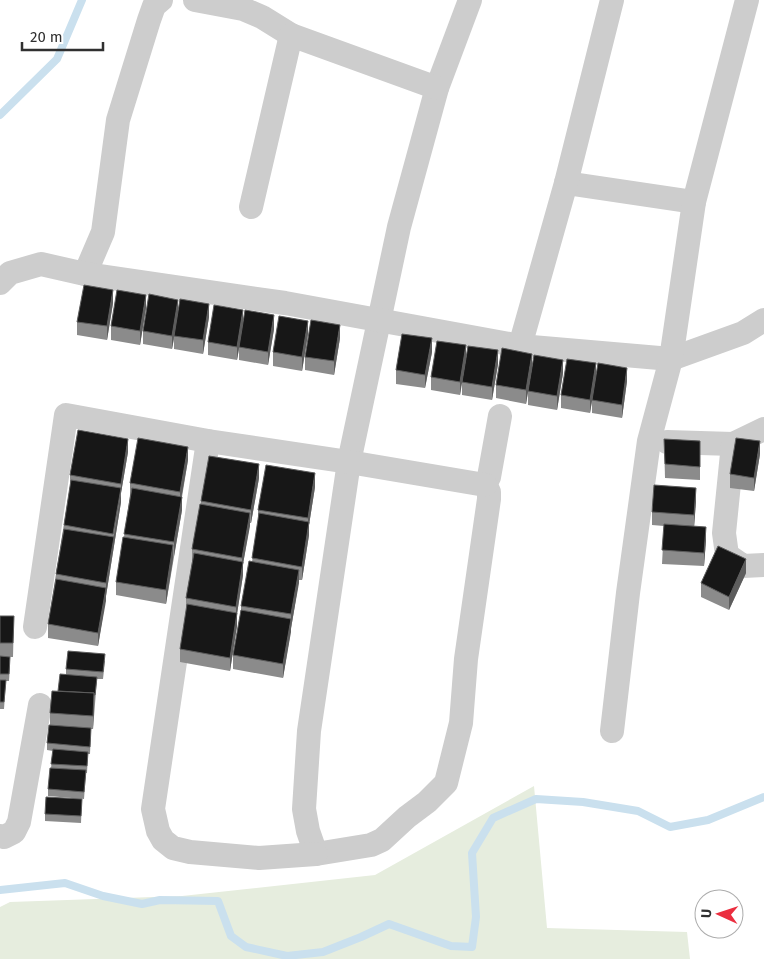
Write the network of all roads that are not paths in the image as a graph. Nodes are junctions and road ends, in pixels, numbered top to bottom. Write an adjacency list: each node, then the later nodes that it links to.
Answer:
1 (161, 0): 11 (street)
2 (195, 0): 6 (street)
3 (470, 0): 7 (street)
4 (612, 0): 8 (street)
5 (747, 0): 9 (street)
6 (291, 35): 7 (street); 10 (street)
7 (437, 88): 14 (street)
8 (566, 183): 9 (street); 15 (street)
9 (694, 202): 16 (street)
10 (251, 207)
11 (85, 274): 12 (street); 14 (street)
12 (0, 283)
13 (764, 320): 16 (street)
14 (380, 321): 15 (street); 22 (street)
15 (520, 346): 16 (street)
16 (671, 359): 20 (street)
17 (500, 416): 23 (street)
18 (764, 429): 21 (street)
19 (208, 441): 22 (street); 25 (street); 29 (street)
20 (648, 441): 21 (street); 27 (street)
21 (733, 444): 24 (street)
22 (350, 462): 23 (street); 29 (street)
23 (485, 485): 29 (street)
24 (764, 565)
25 (35, 626)
26 (40, 705): 28 (street)
27 (612, 731)
28 (0, 836)
29 (316, 854)

